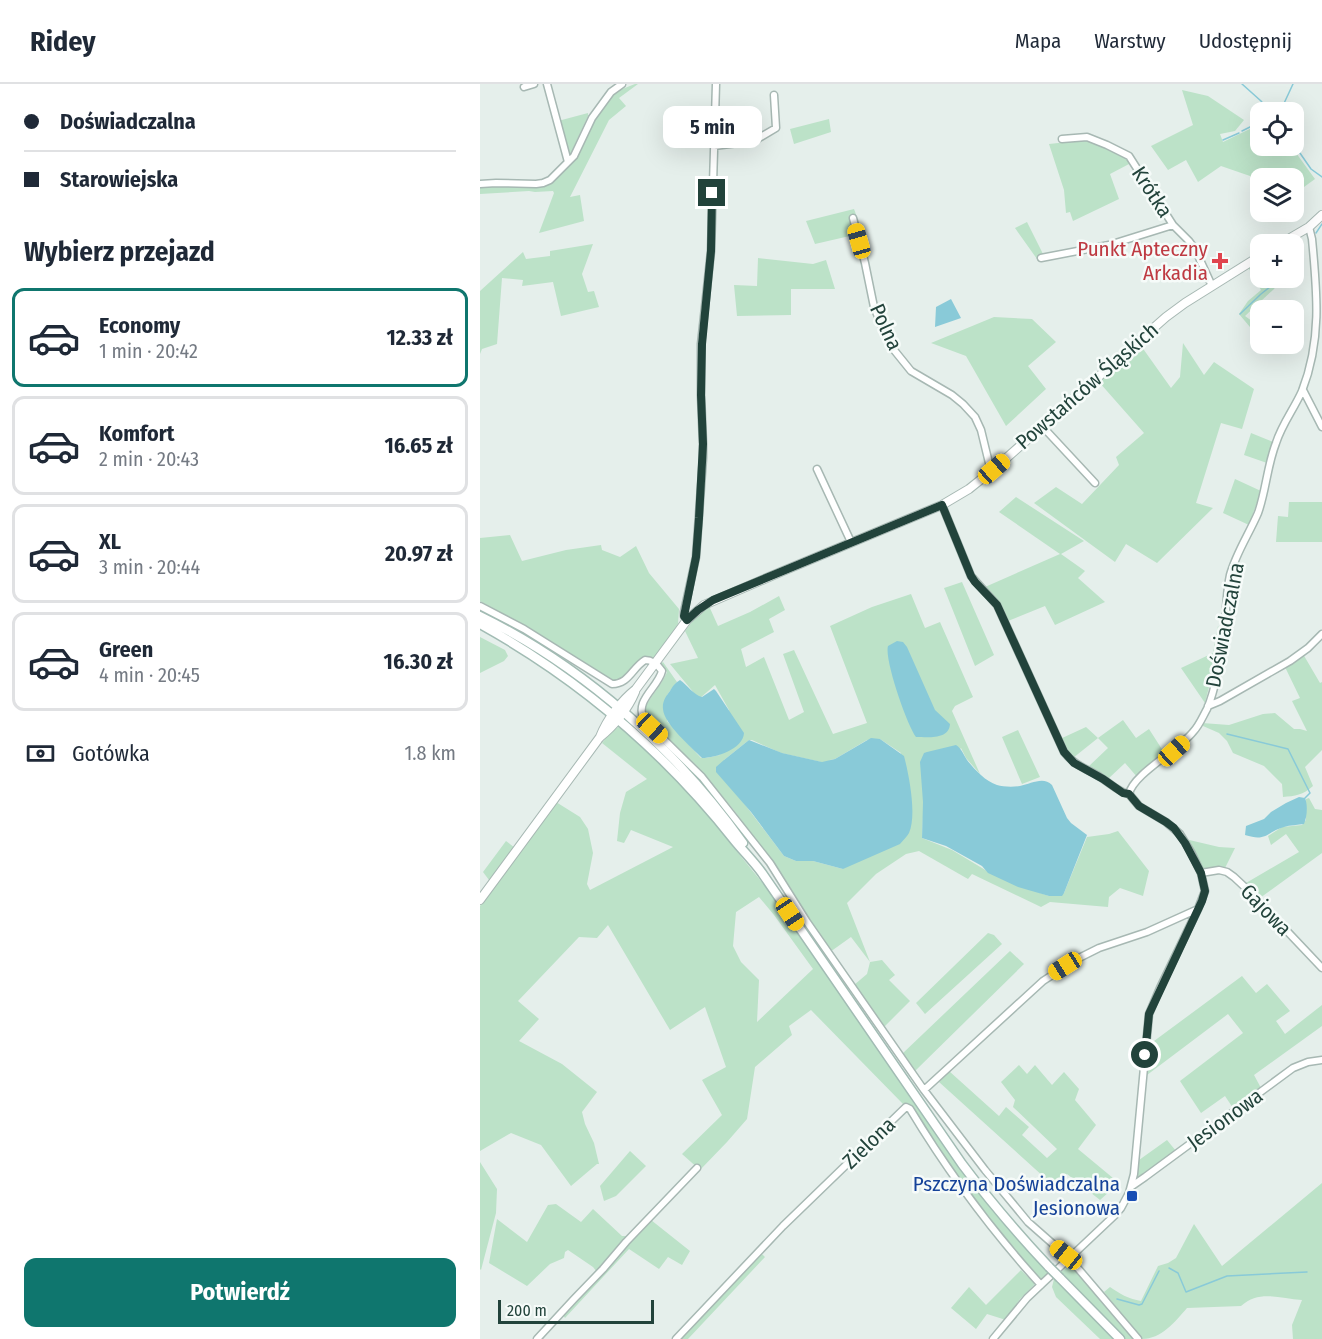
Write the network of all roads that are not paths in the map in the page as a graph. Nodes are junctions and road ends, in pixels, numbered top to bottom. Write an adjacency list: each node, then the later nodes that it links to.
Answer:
1 (534, 84): 5 (street)
2 (547, 84): 9 (street)
3 (622, 84): 9 (street)
4 (716, 84): 8 (street)
5 (524, 87)
6 (774, 95): 8 (street)
7 (1062, 139): 13 (street, Krótka)
8 (714, 146): 29 (street)
9 (568, 162): 10 (street)
10 (480, 184)
11 (1322, 215): 14 (street)
12 (853, 218): 23 (street, Polna)
13 (1173, 225): 16 (street); 18 (street, Krótka)
14 (1309, 227): 15 (street); 19 (street, Doświadczalna)
15 (1297, 234)
16 (1041, 258)
17 (1250, 262): 18 (street, Powstańców Śląskich)
18 (1212, 286): 20 (street, Powstańców Śląskich)
19 (1303, 390): 21 (street); 33 (street, Doświadczalna)
20 (1042, 426): 23 (street, Powstańców Śląskich); 24 (street)
21 (1322, 426)
22 (817, 469): 26 (street)
23 (994, 469): 25 (street, Powstańców Śląskich)
24 (1095, 483)
25 (942, 505): 26 (street, Powstańców Śląskich); 35 (street)
26 (852, 542): 29 (street, Powstańców Śląskich)
27 (480, 606): 32 (street)
28 (480, 616): 34 (main road)
29 (687, 620): 32 (street, Powstańców Śląskich)
30 (480, 624): 34 (main road)
31 (1322, 634): 33 (street)
32 (655, 664): 34 (street, Powstańców Śląskich); 41 (street)
33 (1208, 706): 35 (street, Doświadczalna)
34 (618, 713): 37 (street, Powstańców Śląskich); 49 (main road, bridge)
35 (1129, 794): 36 (street)
36 (1201, 873): 38 (street); 39 (street, Gajowa)
37 (480, 900)
38 (1198, 909): 41 (street); 43 (street)
39 (1322, 968)
40 (1322, 1060): 43 (street, Jesionowa)
41 (924, 1090): 44 (street)
42 (697, 1168): 46 (street)
43 (1132, 1186): 44 (street)
44 (1070, 1259): 45 (street); 50 (street)
45 (1041, 1285): 47 (street, Zielona); 48 (street)
46 (537, 1339)
47 (676, 1339)
48 (993, 1339)
49 (1120, 1339)
50 (1138, 1339)

